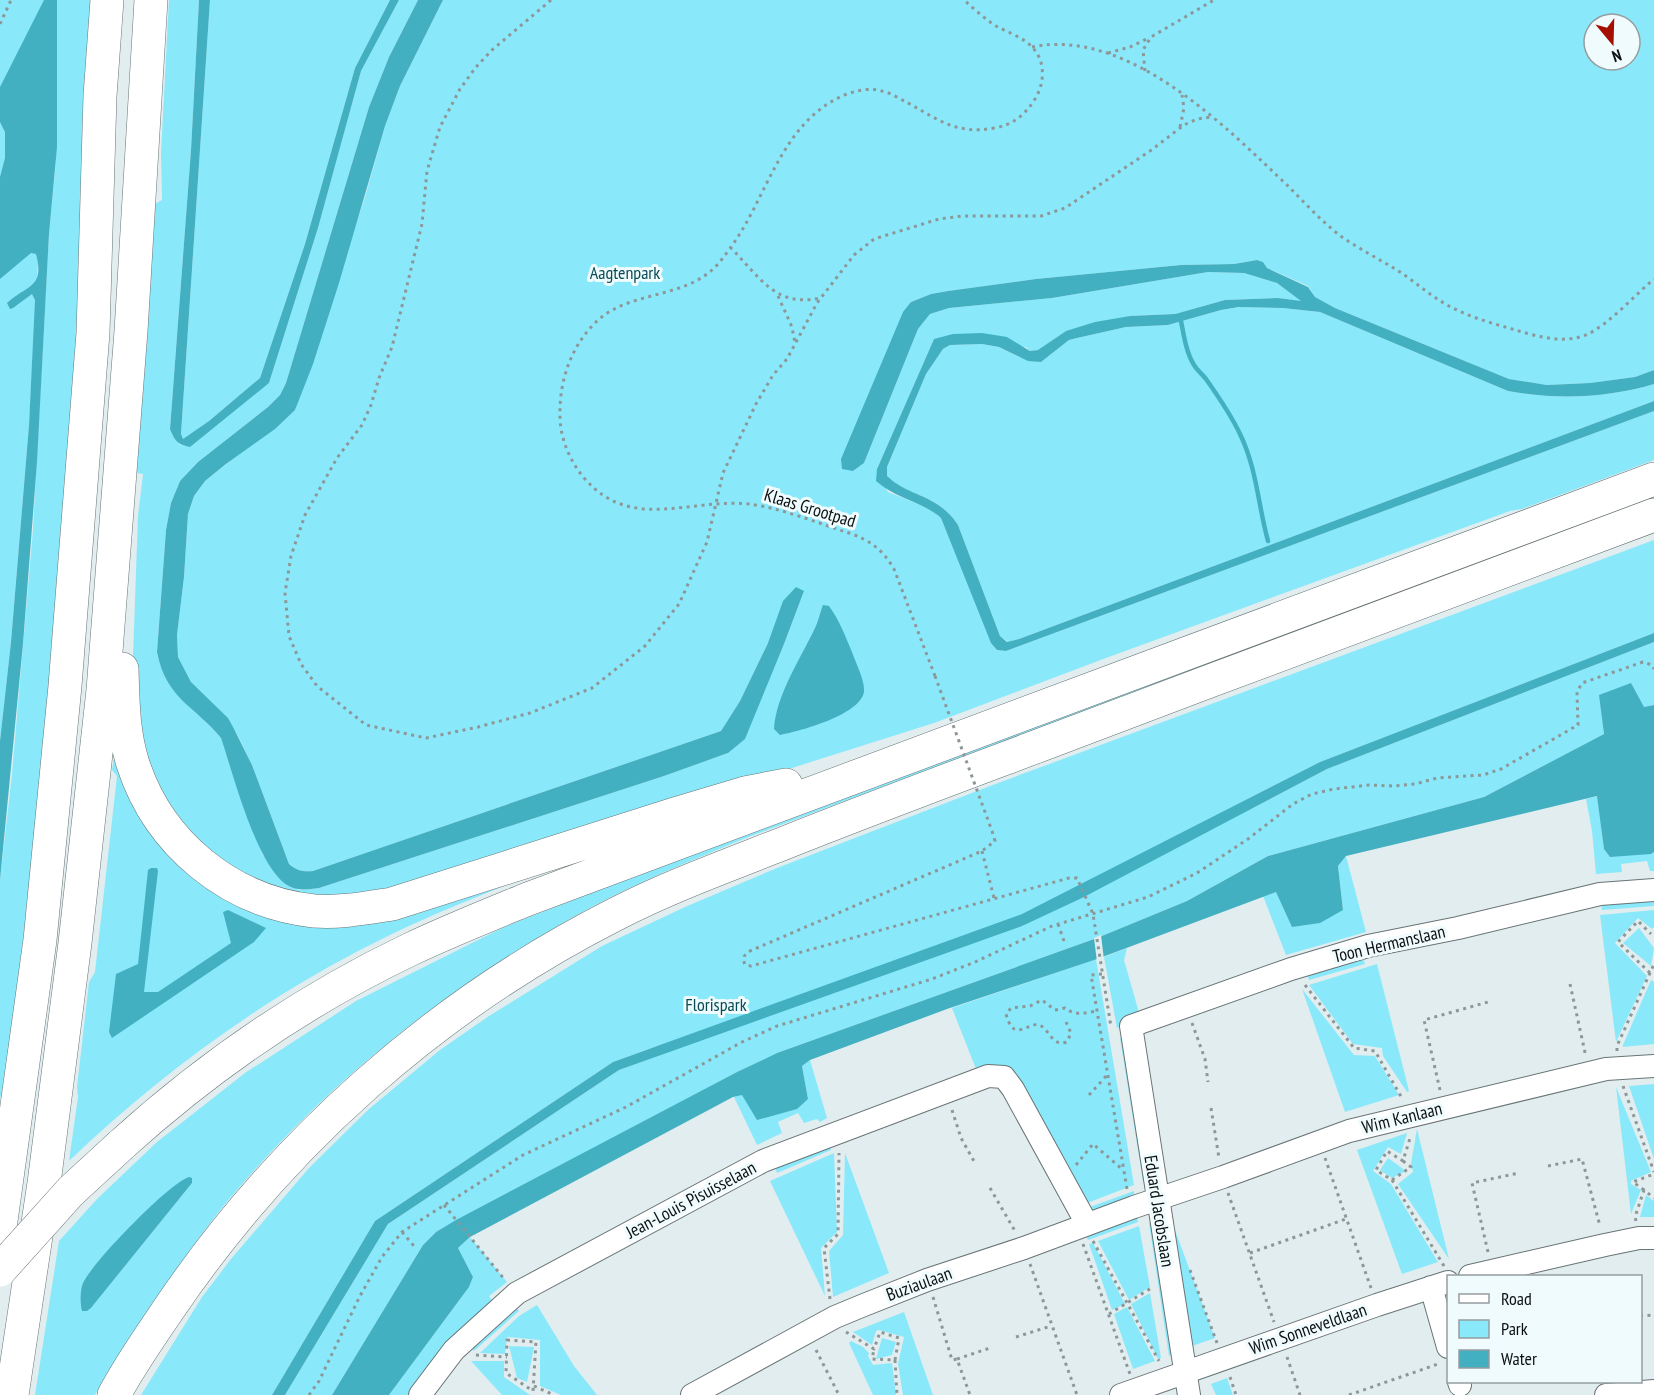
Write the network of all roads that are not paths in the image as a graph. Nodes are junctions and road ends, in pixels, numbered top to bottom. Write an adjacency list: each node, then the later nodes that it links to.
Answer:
1 (107, 0): 11 (highway)
2 (151, 0): 4 (highway)
3 (1654, 479): 6 (highway)
4 (118, 510): 6 (highway); 21 (highway)
5 (1654, 515): 22 (highway)
6 (894, 764): 14 (highway, bridge)
7 (1654, 890): 8 (street, Toon Hermanslaan)
8 (1131, 1026): 10 (street, Eduard Jacobslaan)
9 (1654, 1066): 10 (street, Wim Kanlaan)
10 (1157, 1199): 12 (street, Buziaulaan); 18 (street, Eduard Jacobslaan)
11 (0, 1228)
12 (1082, 1232): 23 (street, Jean-Louis Pisuisselaan); 24 (street, Buziaulaan)
13 (1647, 1238): 15 (street)
14 (0, 1270)
15 (1474, 1275)
16 (1441, 1280): 17 (street); 18 (street, Wim Sonneveldlaan)
17 (1447, 1330)
18 (1177, 1375): 20 (street, Wim Sonneveldlaan); 25 (street, Eduard Jacobslaan)
19 (1654, 1391): 26 (street)
20 (1128, 1392)
21 (12, 1395)
22 (114, 1395)
23 (420, 1395)
24 (692, 1395)
25 (1189, 1395)
26 (1606, 1395)

